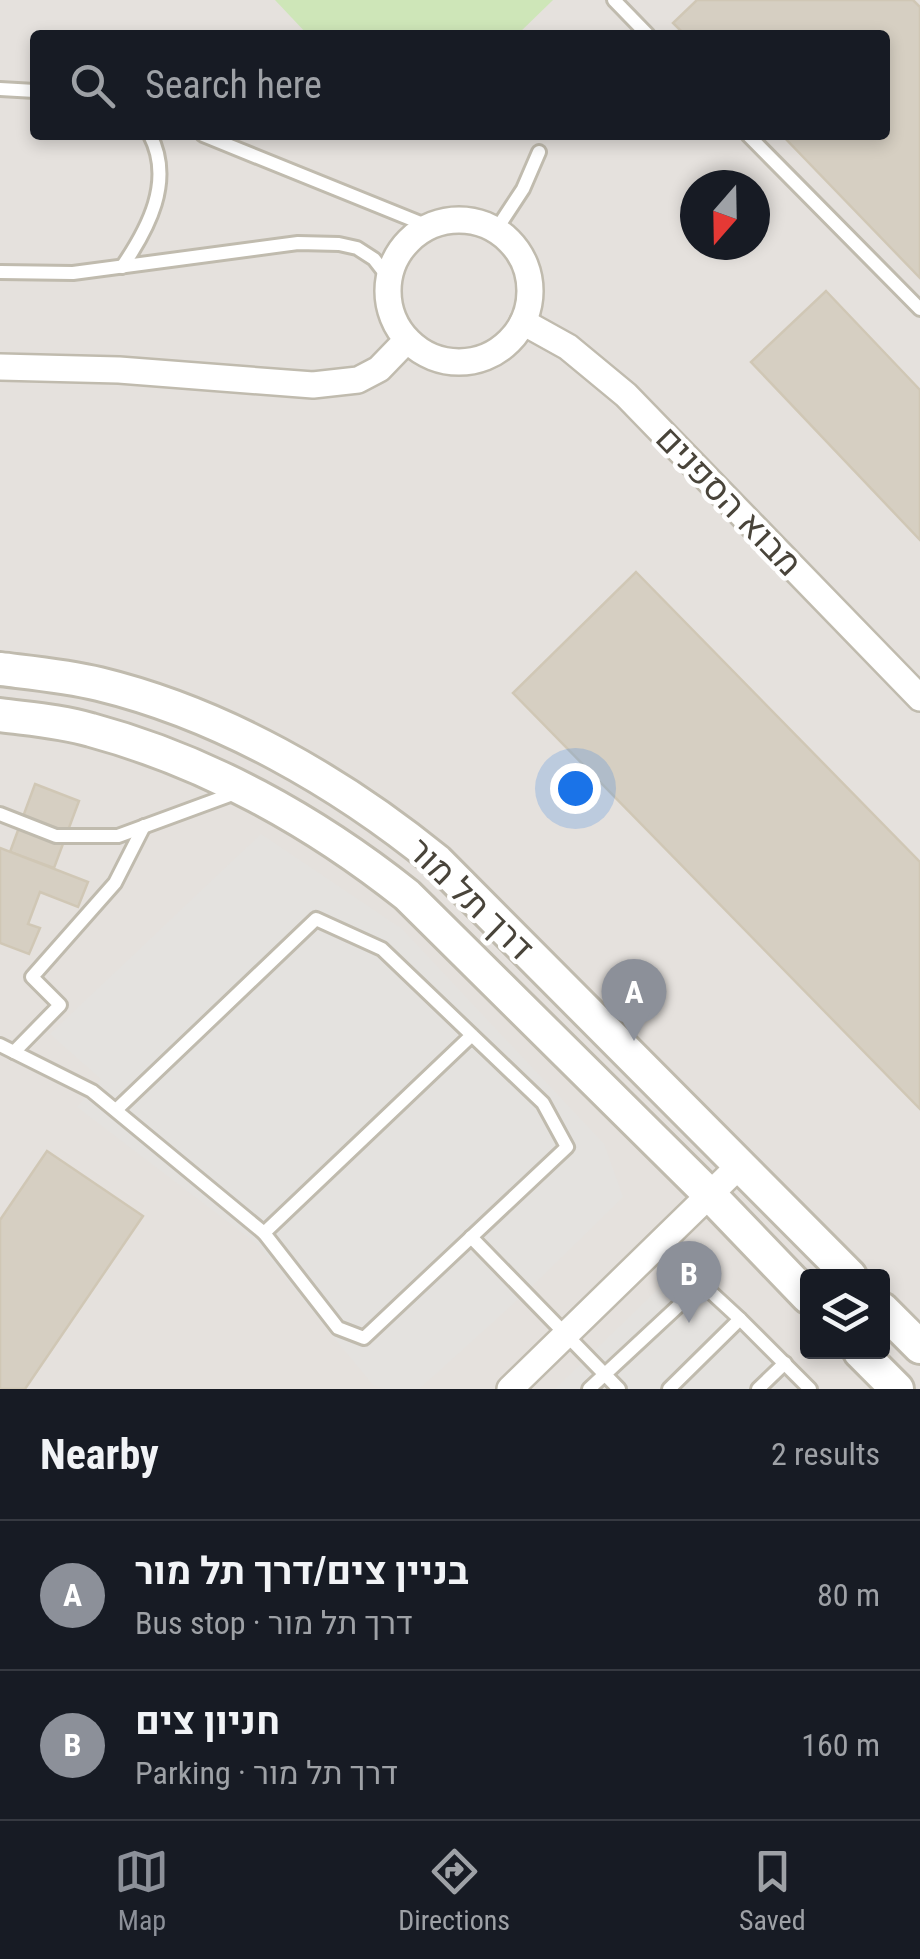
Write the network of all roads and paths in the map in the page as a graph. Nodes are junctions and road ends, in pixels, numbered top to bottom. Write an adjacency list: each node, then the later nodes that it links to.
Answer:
1 (614, 0): 2 (lane)
2 (643, 30)
3 (0, 89): 4 (lane)
4 (30, 91)
5 (152, 140): 11 (lane)
6 (214, 140): 9 (lane)
7 (753, 140): 14 (lane)
8 (539, 152): 10 (lane)
9 (428, 226): 10 (street); 13 (street)
10 (496, 230): 15 (street)
11 (122, 267): 12 (lane); 13 (lane)
12 (0, 272)
13 (388, 277): 16 (street)
14 (920, 309)
15 (523, 322): 16 (street); 19 (street, מבוא הספנים)
16 (407, 340): 17 (street)
17 (0, 367)
18 (0, 669): 28 (street, דרך תל מור)
19 (920, 698)
20 (0, 716): 21 (street, דרך תל מור)
21 (243, 790): 23 (lane); 29 (street, דרך תל מור)
22 (0, 814): 23 (lane)
23 (144, 826): 26 (lane)
24 (472, 1035): 27 (lane); 30 (lane); 31 (lane)
25 (0, 1046): 26 (lane)
26 (14, 1052): 27 (lane)
27 (116, 1110): 30 (lane)
28 (740, 1165): 29 (street); 32 (street, דרך תל מור)
29 (710, 1195): 33 (street, דרך תל מור); 36 (street)
30 (264, 1233): 31 (lane)
31 (471, 1237): 36 (lane)
32 (843, 1269)
33 (800, 1288)
34 (890, 1317): 37 (street)
35 (740, 1319): 39 (lane); 40 (lane); 44 (lane)
36 (566, 1335): 40 (lane); 41 (street)
37 (920, 1347)
38 (867, 1359): 47 (street)
39 (784, 1364): 45 (lane); 46 (lane)
40 (605, 1374): 42 (lane); 43 (lane)
41 (510, 1389)
42 (590, 1389)
43 (619, 1389)
44 (668, 1389)
45 (758, 1389)
46 (810, 1389)
47 (896, 1389)

